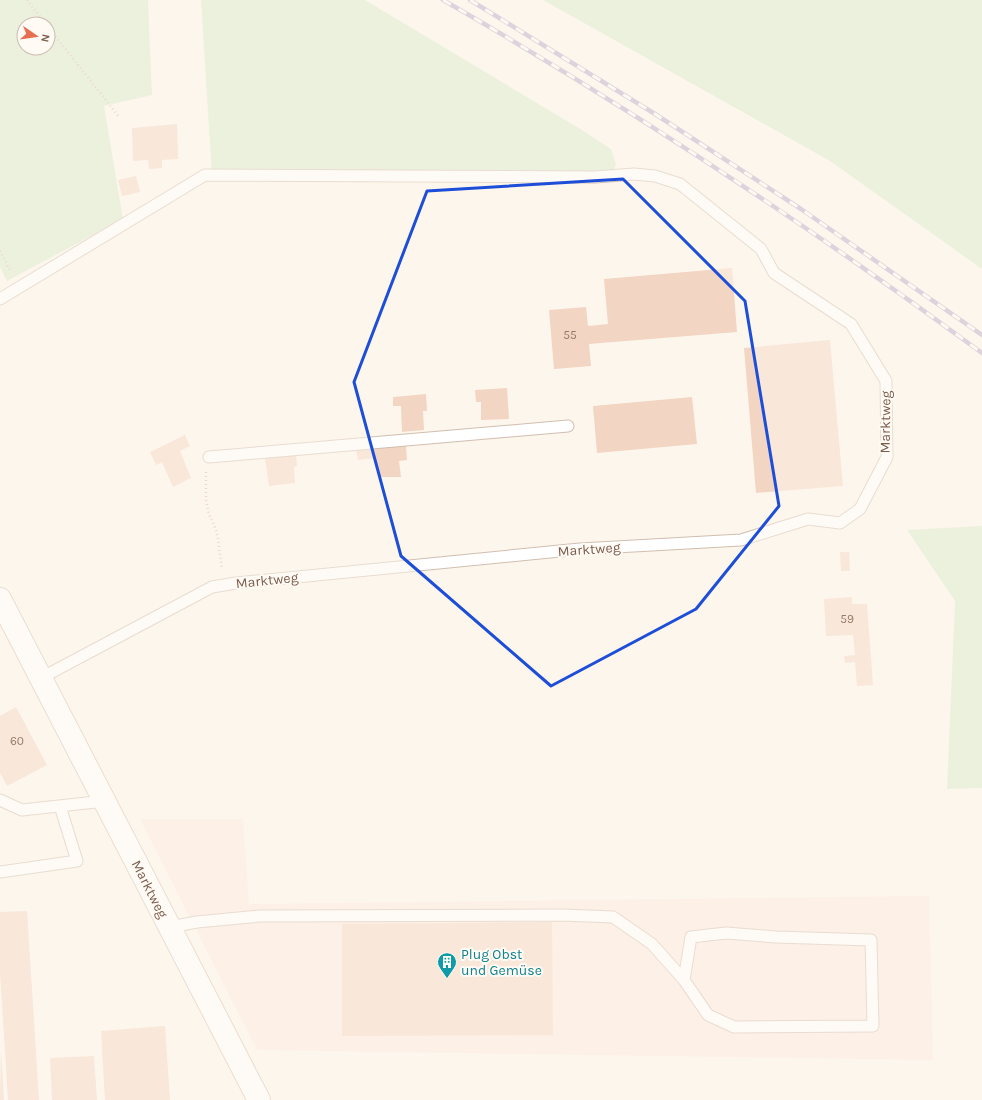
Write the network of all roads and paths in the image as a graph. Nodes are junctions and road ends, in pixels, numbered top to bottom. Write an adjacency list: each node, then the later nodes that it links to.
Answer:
1 (27, 0): 2 (path)
2 (40, 16)
3 (56, 36): 4 (path)
4 (120, 118)
5 (0, 251): 6 (path)
6 (19, 289): 7 (lane); 10 (lane, Marktweg)
7 (0, 300)
8 (568, 426): 9 (lane)
9 (209, 457): 10 (path)
10 (224, 585): 12 (lane, Marktweg)
11 (0, 599): 12 (street, Marktweg)
12 (41, 678): 14 (street, Marktweg)
13 (0, 800): 15 (lane)
14 (105, 801): 15 (lane); 17 (street, Marktweg)
15 (60, 806): 16 (lane)
16 (0, 872)
17 (170, 927): 18 (lane); 19 (street, Marktweg)
18 (684, 980): 18 (lane)
19 (260, 1100)

